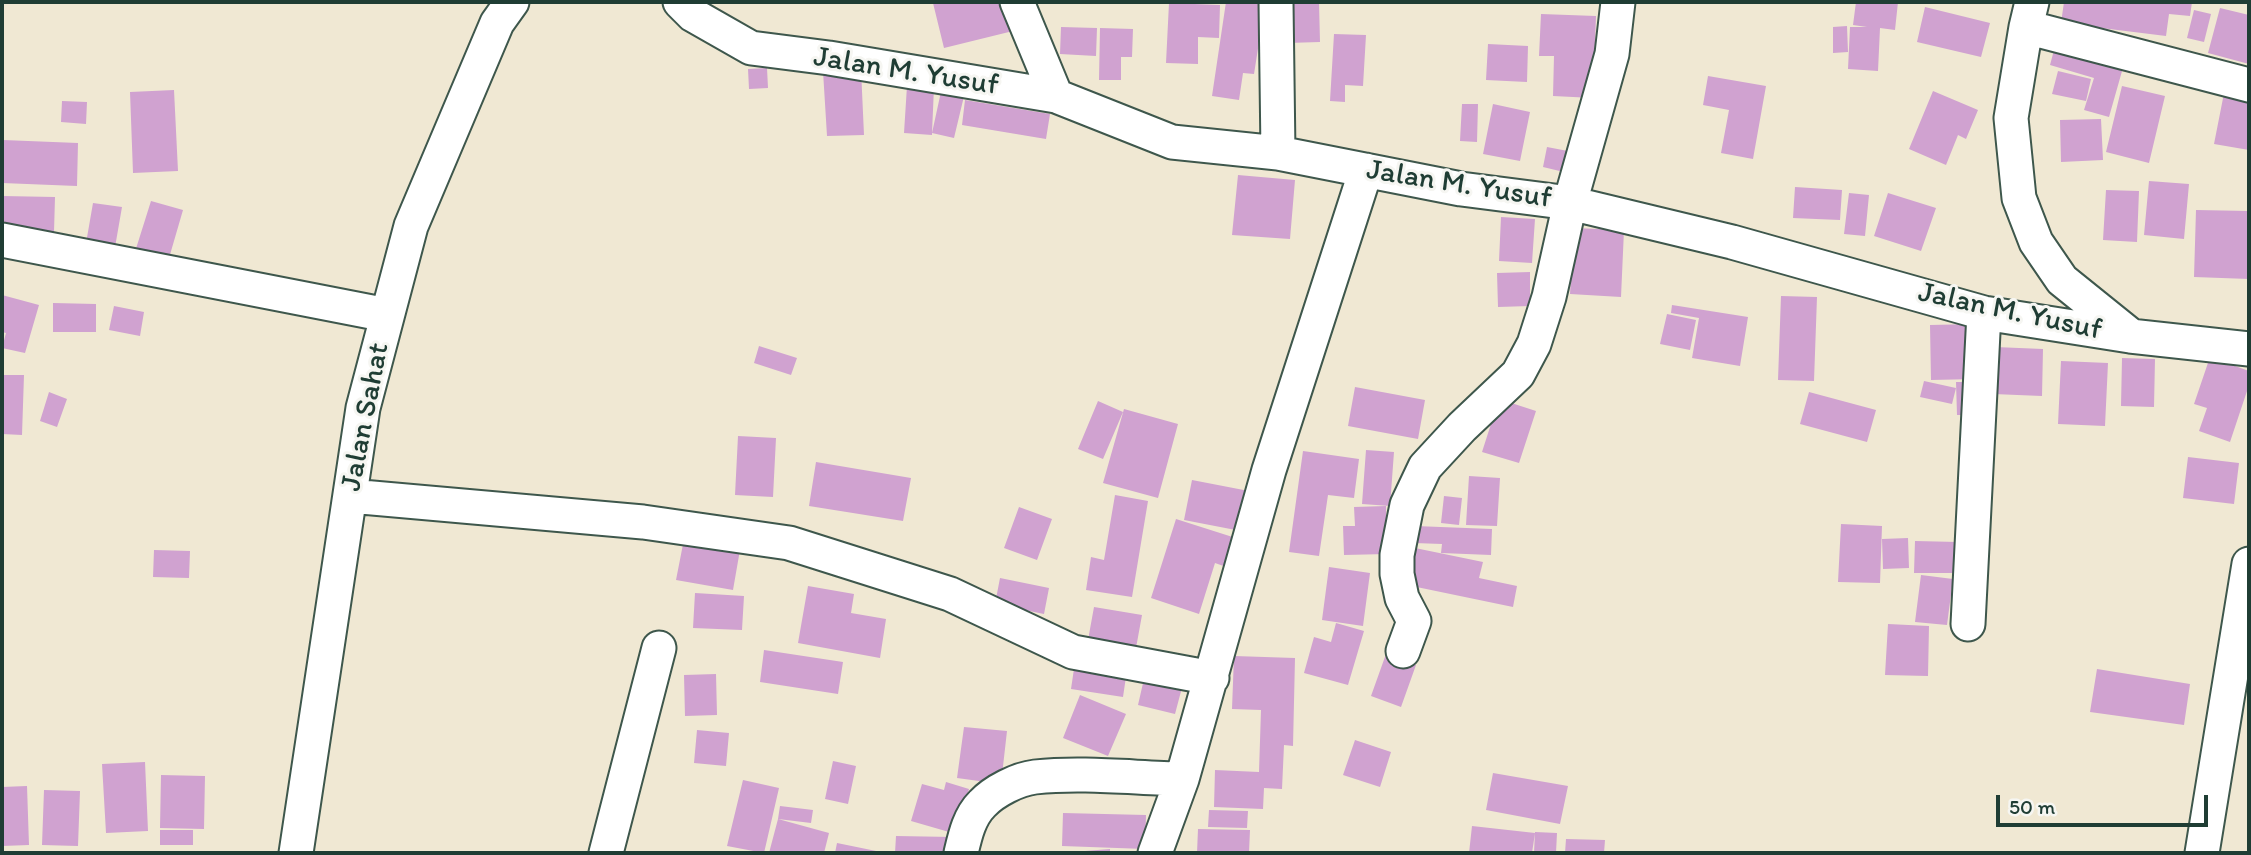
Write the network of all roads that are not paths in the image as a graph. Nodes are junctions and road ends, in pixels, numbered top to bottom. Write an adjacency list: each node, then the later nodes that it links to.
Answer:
1 (512, 2): 14 (street, Jalan Sahat)
2 (680, 2): 8 (street, Jalan M. Yusuf)
3 (1017, 2): 8 (street)
4 (1276, 2): 9 (street)
5 (1618, 2): 11 (street)
6 (2029, 15): 7 (street); 15 (street)
7 (2249, 85)
8 (1056, 96): 9 (street, Jalan M. Yusuf)
9 (1278, 153): 10 (street, Jalan M. Yusuf)
10 (1366, 170): 11 (street, Jalan M. Yusuf); 22 (street)
11 (1570, 203): 13 (street, Jalan M. Yusuf); 21 (street)
12 (2, 240): 14 (street)
13 (1984, 313): 15 (street, Jalan M. Yusuf); 19 (street)
14 (387, 315): 17 (street, Jalan Sahat)
15 (2130, 336): 16 (street, Jalan M. Yusuf)
16 (2249, 349)
17 (350, 496): 22 (street); 24 (street, Jalan Sahat)
18 (2249, 564): 28 (street)
19 (1968, 624)
20 (659, 648): 25 (street)
21 (1403, 651)
22 (1212, 678): 23 (street)
23 (1182, 779): 26 (street); 27 (street)
24 (296, 853)
25 (606, 853)
26 (961, 853)
27 (1154, 853)
28 (2203, 853)

